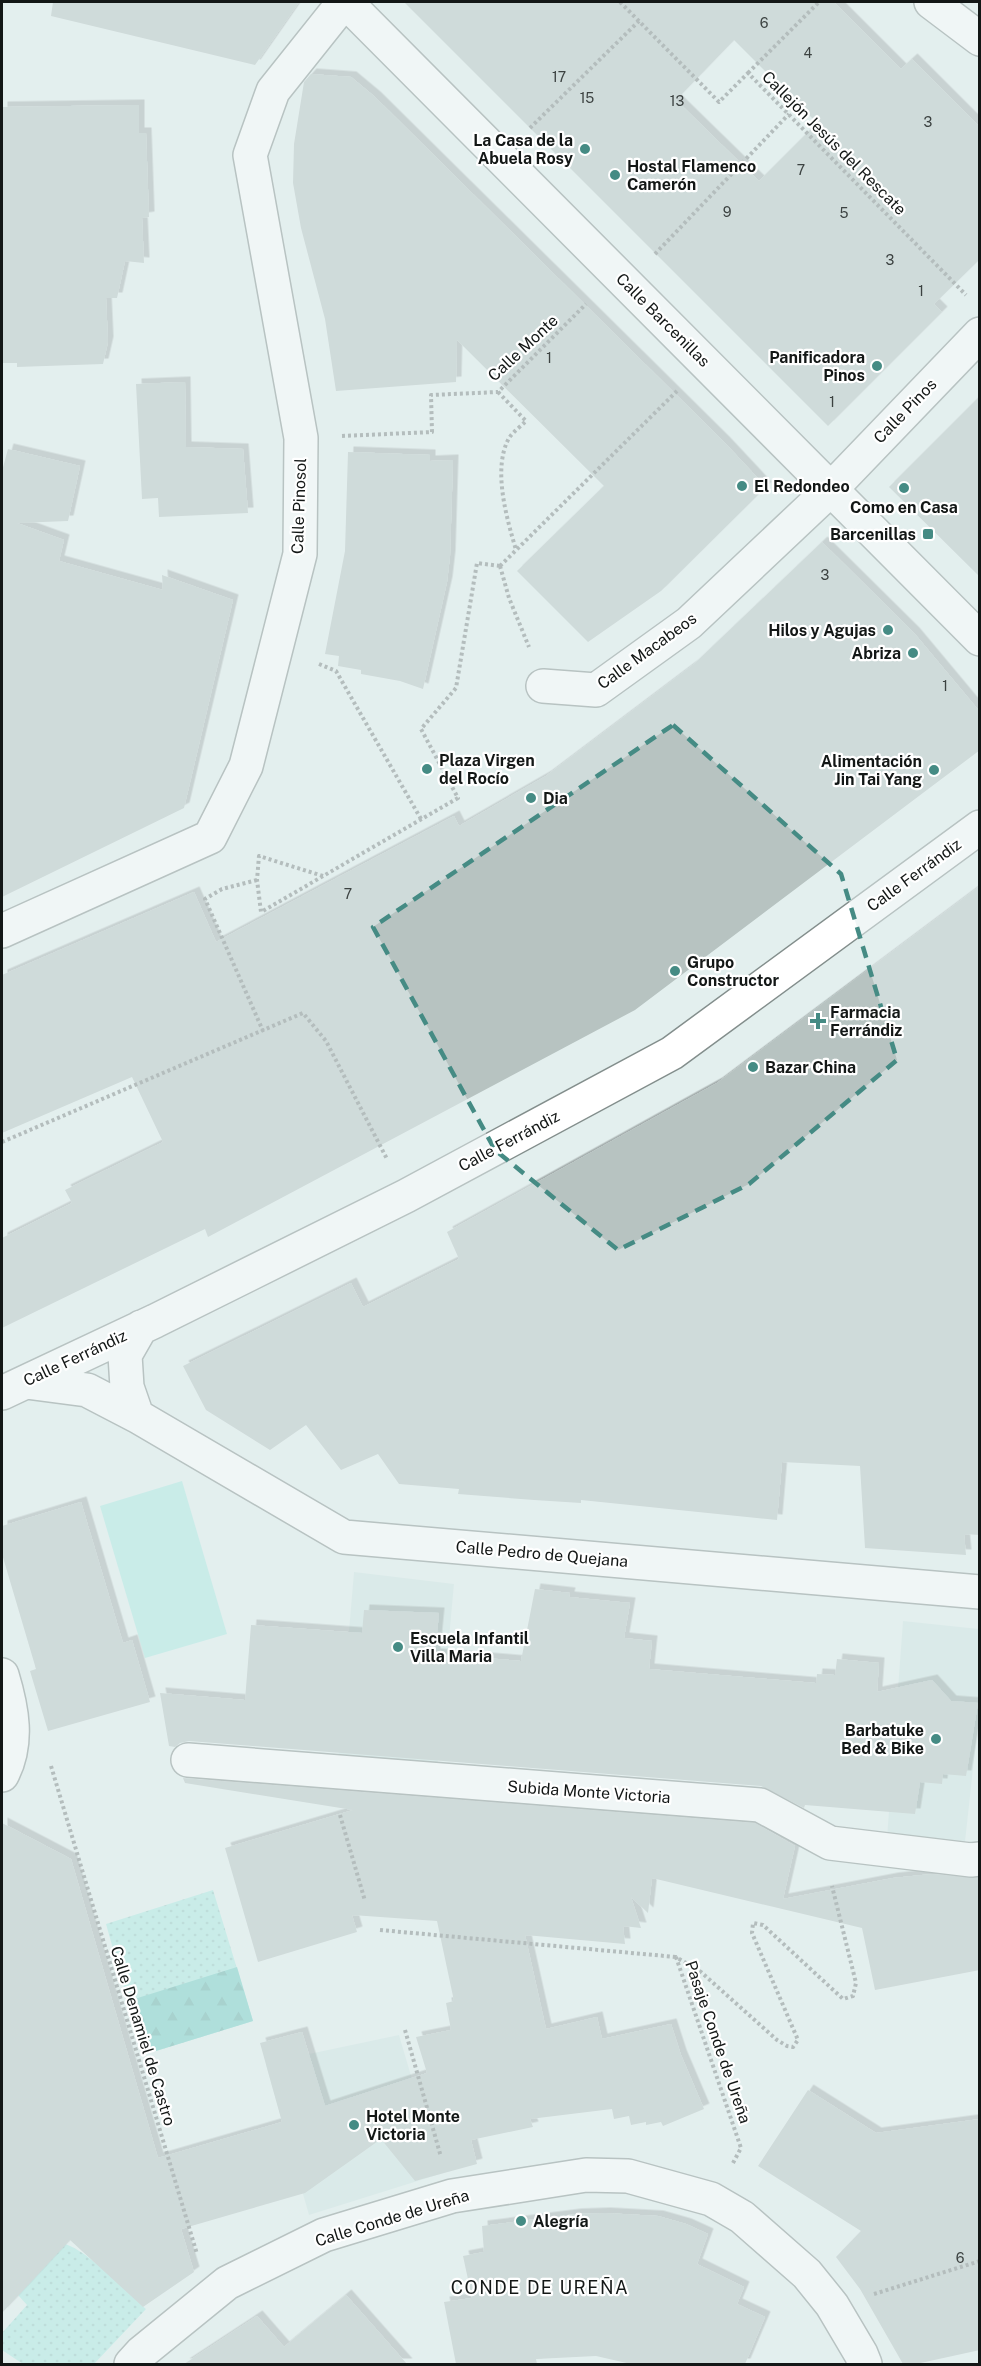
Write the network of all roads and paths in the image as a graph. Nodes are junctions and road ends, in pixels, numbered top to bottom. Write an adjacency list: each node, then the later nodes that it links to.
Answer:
1 (345, 2): 9 (street, Calle Barcenillas); 26 (street, Calle Pinosol)
2 (620, 2): 5 (path, Callejón Jesús del Rescate)
3 (819, 2): 7 (path)
4 (931, 2): 6 (street)
5 (639, 21): 7 (path, Callejón Jesús del Rescate); 9 (path)
6 (980, 39)
7 (748, 74): 8 (path, Callejón Jesús del Rescate)
8 (789, 114): 10 (path, Calle Monte); 11 (path, Callejón Jesús del Rescate)
9 (500, 159): 10 (street, Calle Barcenillas)
10 (619, 276): 13 (street, Calle Barcenillas); 14 (path, Calle Monte)
11 (971, 300)
12 (980, 334): 16 (street, Calle Pinos)
13 (706, 363): 16 (street, Calle Barcenillas); 17 (path)
14 (498, 392): 15 (path, Calle Monte); 17 (path)
15 (357, 435)
16 (831, 489): 19 (street, Calle Barcenillas); 21 (street, Calle Macabeos)
17 (516, 550): 18 (path)
18 (500, 566): 21 (path); 22 (path)
19 (980, 639)
20 (320, 664): 22 (path)
21 (543, 686)
22 (421, 819): 24 (path)
23 (980, 827): 30 (street, Calle Ferrándiz)
24 (323, 876): 25 (path); 25 (path)
25 (257, 880): 27 (path)
26 (2, 931)
27 (263, 1030): 28 (path); 29 (path)
28 (2, 1142)
29 (380, 1145)
30 (141, 1327): 31 (street, Calle Ferrándiz); 32 (street)
31 (14, 1387): 32 (street, Calle Pedro de Quejana)
32 (137, 1416): 33 (street, Calle Pedro de Quejana)
33 (980, 1592)
34 (2, 1675): 36 (street)
35 (188, 1760): 39 (street, Subida Monte Victoria)
36 (2, 1775)
37 (63, 1810): 47 (path, Calle Denamiel de Castro)
38 (339, 1813): 41 (path)
39 (980, 1859)
40 (832, 1892): 43 (path, Pasaje Conde de Ureña)
41 (365, 1901)
42 (380, 1930): 43 (path)
43 (676, 1957): 45 (path, Pasaje Conde de Ureña)
44 (405, 2030): 46 (path)
45 (727, 2172)
46 (452, 2196): 50 (street, Calle Conde de Ureña); 51 (street, Calle Conde de Ureña)
47 (198, 2258)
48 (980, 2261): 49 (path)
49 (874, 2294)
50 (131, 2364)
51 (865, 2364)

